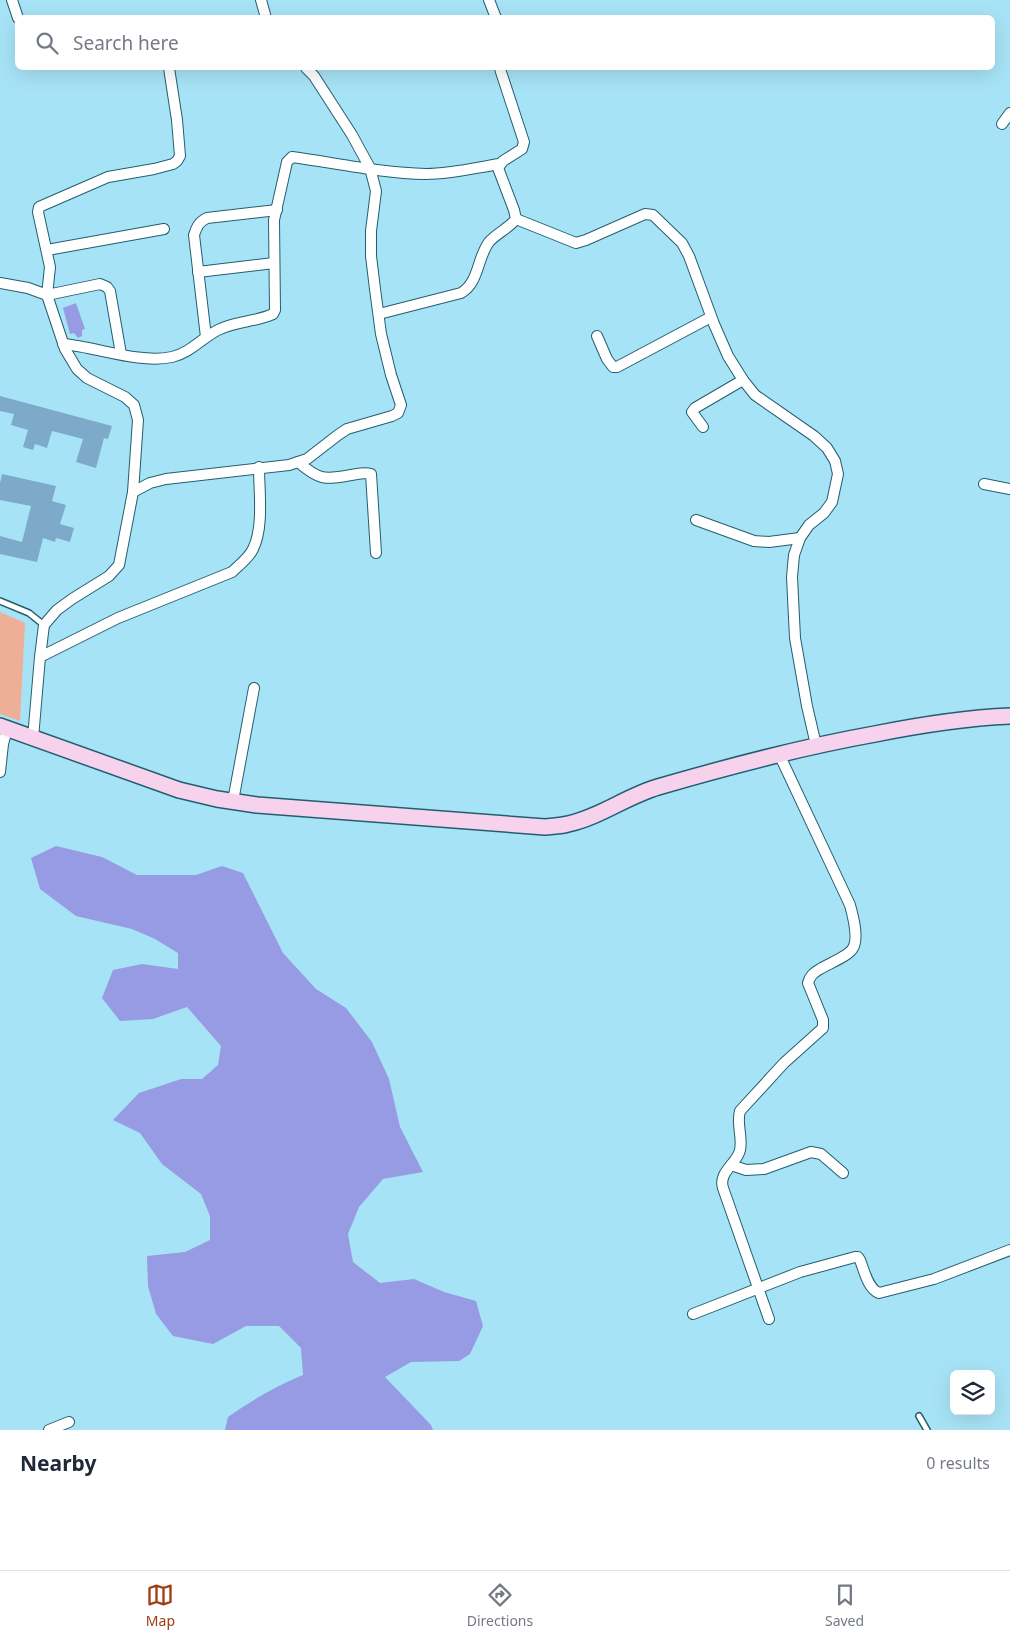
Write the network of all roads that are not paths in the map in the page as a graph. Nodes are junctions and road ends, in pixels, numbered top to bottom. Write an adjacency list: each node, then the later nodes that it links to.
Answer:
1 (12, 0): 4 (street)
2 (261, 0): 5 (street)
3 (489, 0): 6 (street)
4 (17, 15)
5 (265, 15)
6 (495, 15)
7 (169, 70): 17 (street)
8 (308, 70): 13 (street)
9 (500, 70): 12 (street)
10 (1010, 113): 11 (street)
11 (1002, 124)
12 (500, 164): 13 (street); 15 (street)
13 (370, 168): 14 (street); 22 (street)
14 (277, 210): 18 (street); 19 (street)
15 (516, 219): 22 (street); 23 (street)
16 (164, 229): 17 (street)
17 (47, 250): 21 (street)
18 (274, 263): 19 (street); 25 (street)
19 (198, 272): 25 (street)
20 (0, 283): 21 (street)
21 (47, 296): 26 (street); 27 (street)
22 (379, 314): 30 (street)
23 (711, 317): 24 (street); 28 (street)
24 (597, 336)
25 (206, 338): 27 (street)
26 (63, 344): 27 (street); 34 (street)
27 (121, 354)
28 (743, 380): 29 (street); 36 (street)
29 (703, 427)
30 (298, 462): 31 (street); 37 (street)
31 (259, 467): 34 (street); 40 (street)
32 (984, 484): 33 (street)
33 (1010, 489)
34 (133, 492): 39 (street)
35 (696, 520): 36 (street)
36 (800, 538): 45 (street)
37 (376, 553)
38 (0, 601): 39 (lane)
39 (44, 625): 40 (street)
40 (40, 657): 44 (street)
41 (254, 688): 48 (street)
42 (1010, 716): 45 (street)
43 (3, 728): 44 (street); 47 (street)
44 (33, 738): 48 (street)
45 (816, 745): 46 (street)
46 (779, 754): 48 (street); 49 (street)
47 (0, 772)
48 (233, 801)
49 (731, 1165): 50 (street); 52 (street)
50 (843, 1173)
51 (1010, 1250): 52 (street)
52 (759, 1287): 53 (street); 54 (street)
53 (693, 1314)
54 (769, 1318)
55 (919, 1416): 58 (lane)
56 (69, 1422): 57 (street)
57 (49, 1430)
58 (927, 1430)

